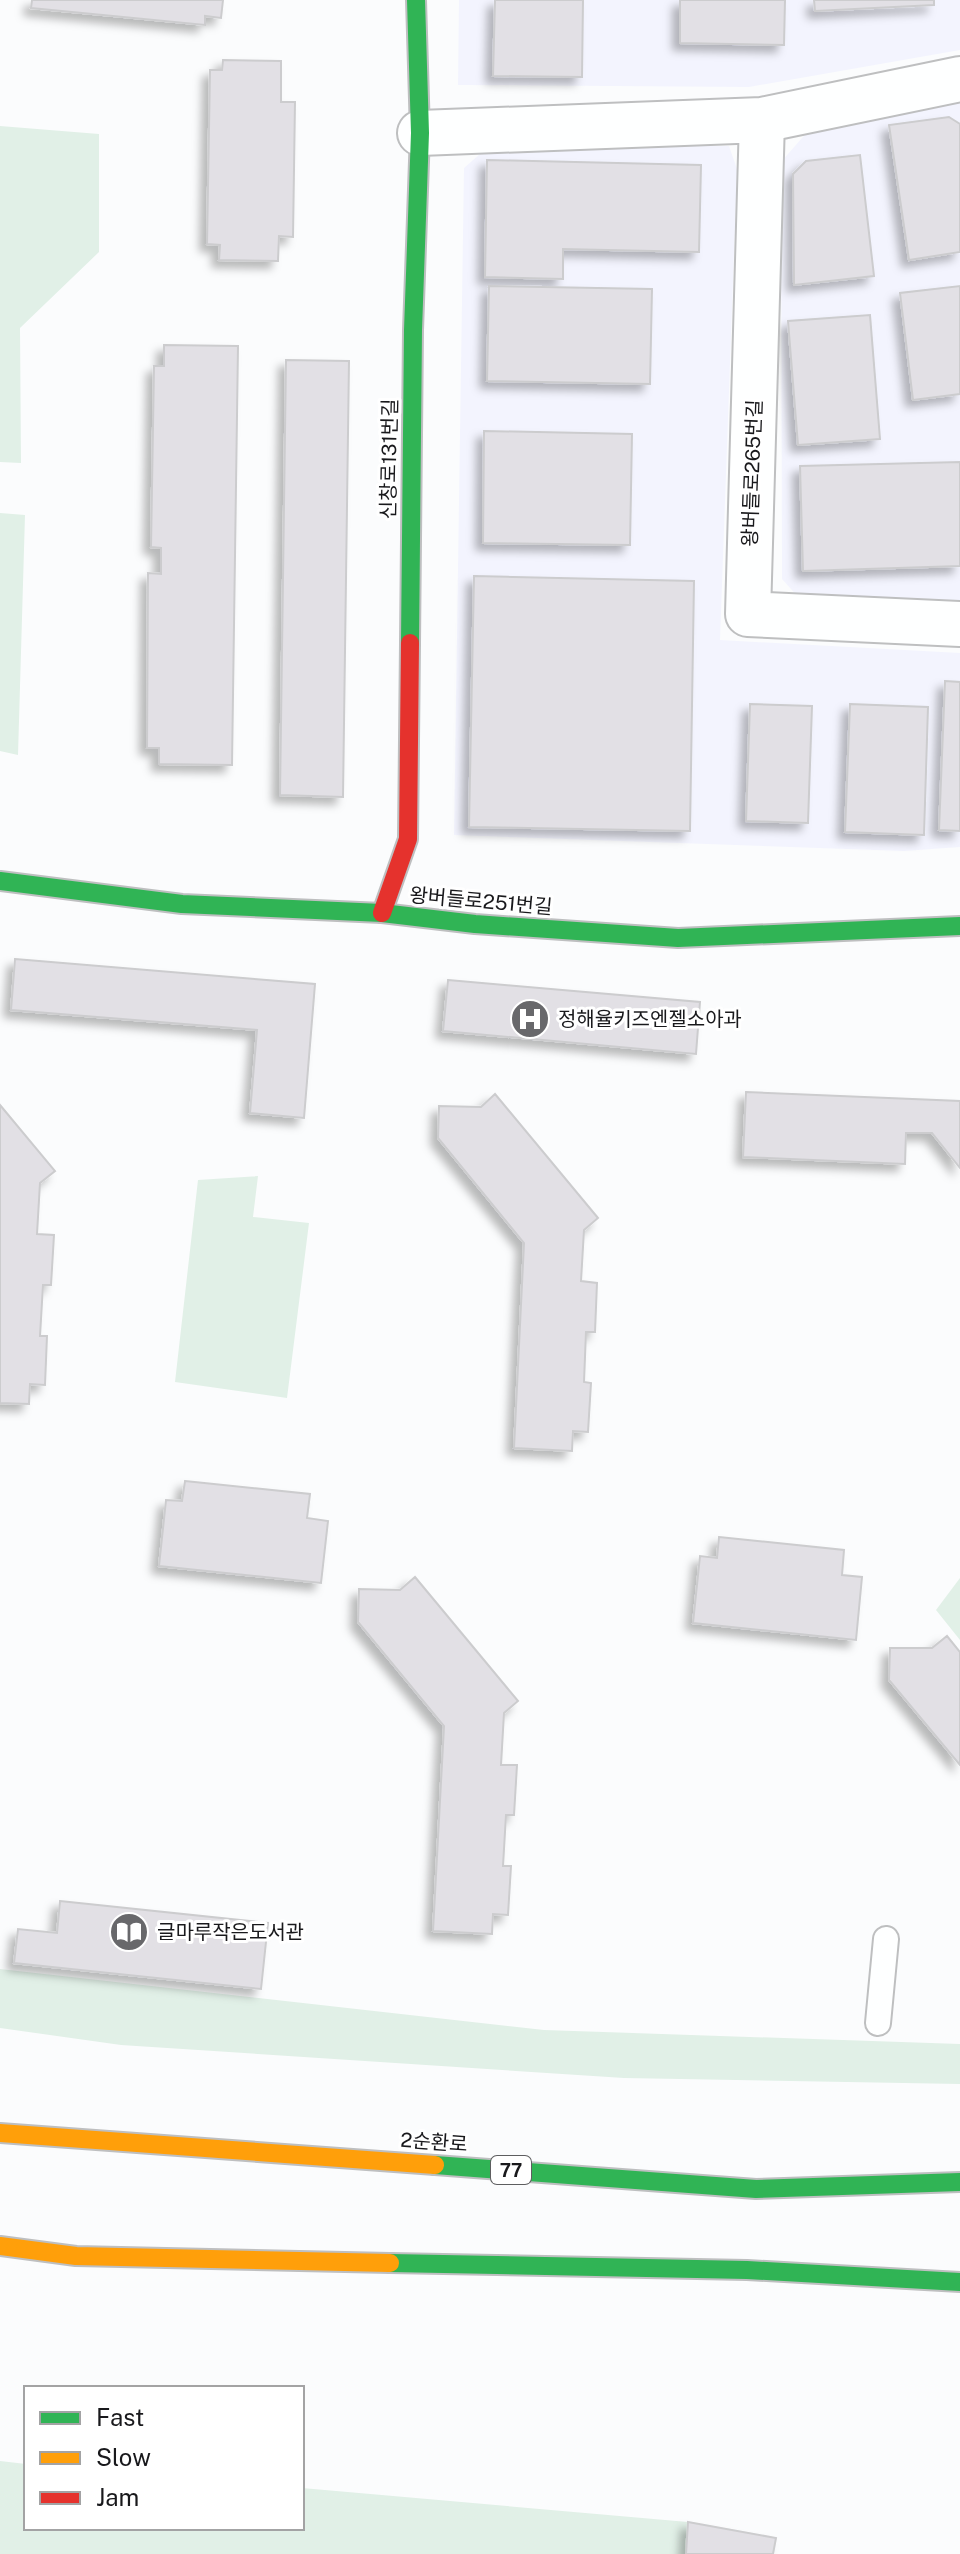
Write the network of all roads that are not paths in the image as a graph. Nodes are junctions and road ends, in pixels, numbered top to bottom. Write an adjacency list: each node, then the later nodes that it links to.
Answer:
1 (416, 0): 4 (main road, 신창로131번길)
2 (960, 79): 3 (street)
3 (762, 120): 4 (street); 5 (street, 왕버들로265번길)
4 (420, 133): 7 (main road, 신창로131번길)
5 (960, 624)
6 (0, 881): 7 (main road, 왕버들로251번길)
7 (382, 913): 8 (main road, 왕버들로251번길)
8 (960, 926)
9 (886, 1939): 10 (lane)
10 (878, 2023)
11 (0, 2123): 13 (main road)
12 (0, 2133): 13 (main road, 2순환로)
13 (63, 2136): 14 (main road, 2순환로 / 77)
14 (960, 2182)
15 (0, 2249): 16 (main road)
16 (960, 2282)

